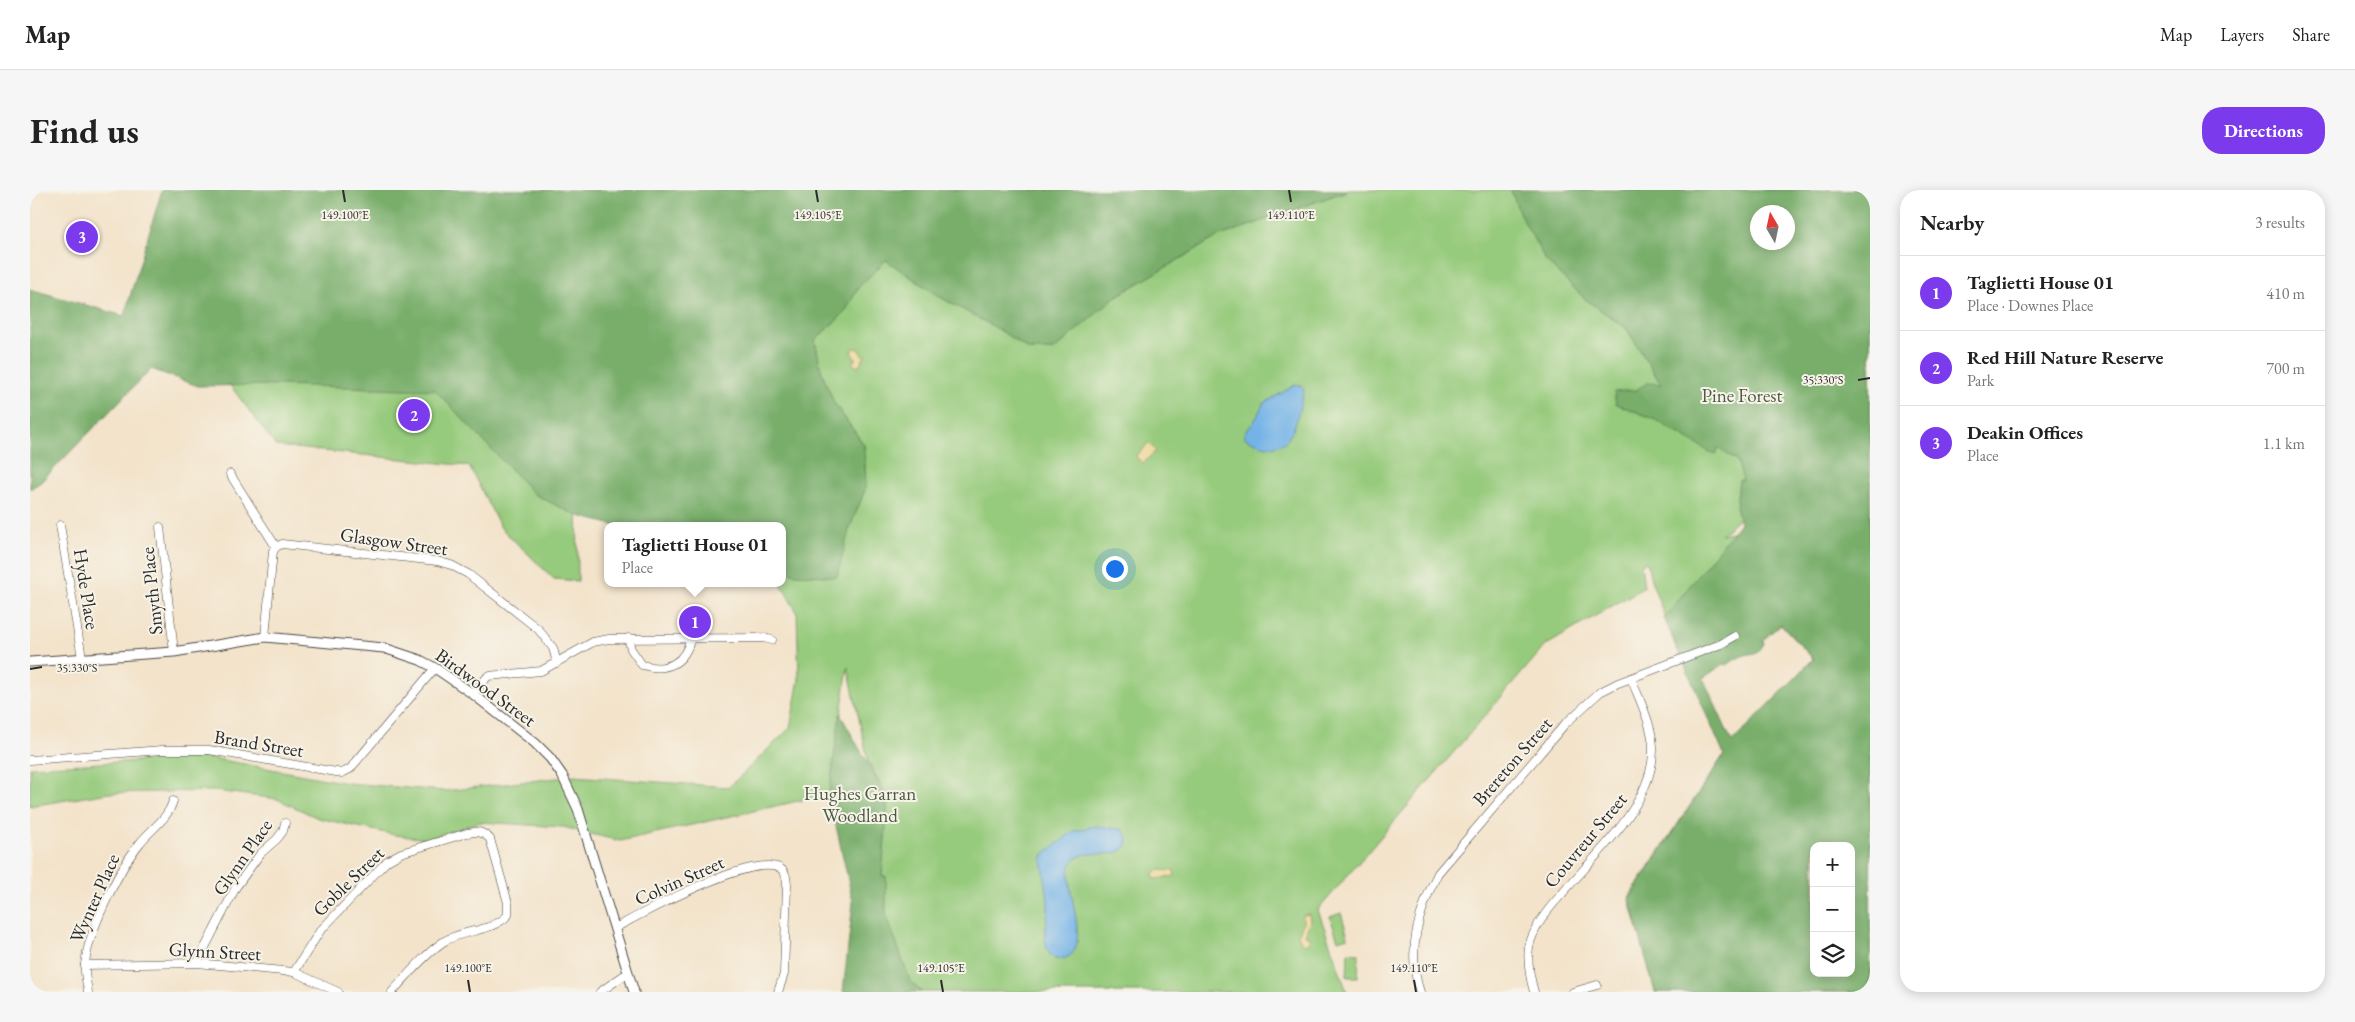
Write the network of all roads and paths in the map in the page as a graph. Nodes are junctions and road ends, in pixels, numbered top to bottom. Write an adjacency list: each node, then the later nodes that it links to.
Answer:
1 (230, 474): 4 (street)
2 (60, 525): 11 (street, Hyde Place)
3 (160, 527): 10 (street, Smyth Place)
4 (276, 547): 6 (street); 13 (street, Glasgow Street)
5 (1736, 636): 15 (street, Brereton Street)
6 (265, 637): 10 (street, Birdwood Street); 14 (street, Birdwood Street)
7 (691, 637): 8 (street); 8 (street); 9 (street)
8 (628, 638): 13 (street)
9 (772, 640)
10 (174, 652): 11 (street, Birdwood Street)
11 (82, 658): 12 (street, Birdwood Street)
12 (30, 662)
13 (557, 663): 16 (street)
14 (434, 668): 16 (street, Birdwood Street); 17 (street, Brand Street)
15 (1632, 678): 32 (street, Brereton Street); 33 (street, Couvreur Street)
16 (473, 694): 20 (street, Birdwood Street)
17 (30, 760)
18 (173, 801): 22 (street, Wynter Place)
19 (285, 823): 21 (street, Glynn Place)
20 (615, 928): 24 (street, Birdwood Street); 31 (street, Colvin Street)
21 (197, 963): 22 (street, Glynn Street); 23 (street, Glynn Street)
22 (85, 965): 26 (street, Wynter Place)
23 (294, 972): 27 (street, Glynn Street); 28 (street, Goble Street)
24 (629, 975): 29 (street); 30 (street, Birdwood Street)
25 (1597, 985): 34 (street)
26 (88, 992)
27 (338, 992)
28 (392, 992)
29 (600, 992)
30 (634, 992)
31 (778, 992)
32 (1420, 992)
33 (1534, 992)
34 (1573, 992)

